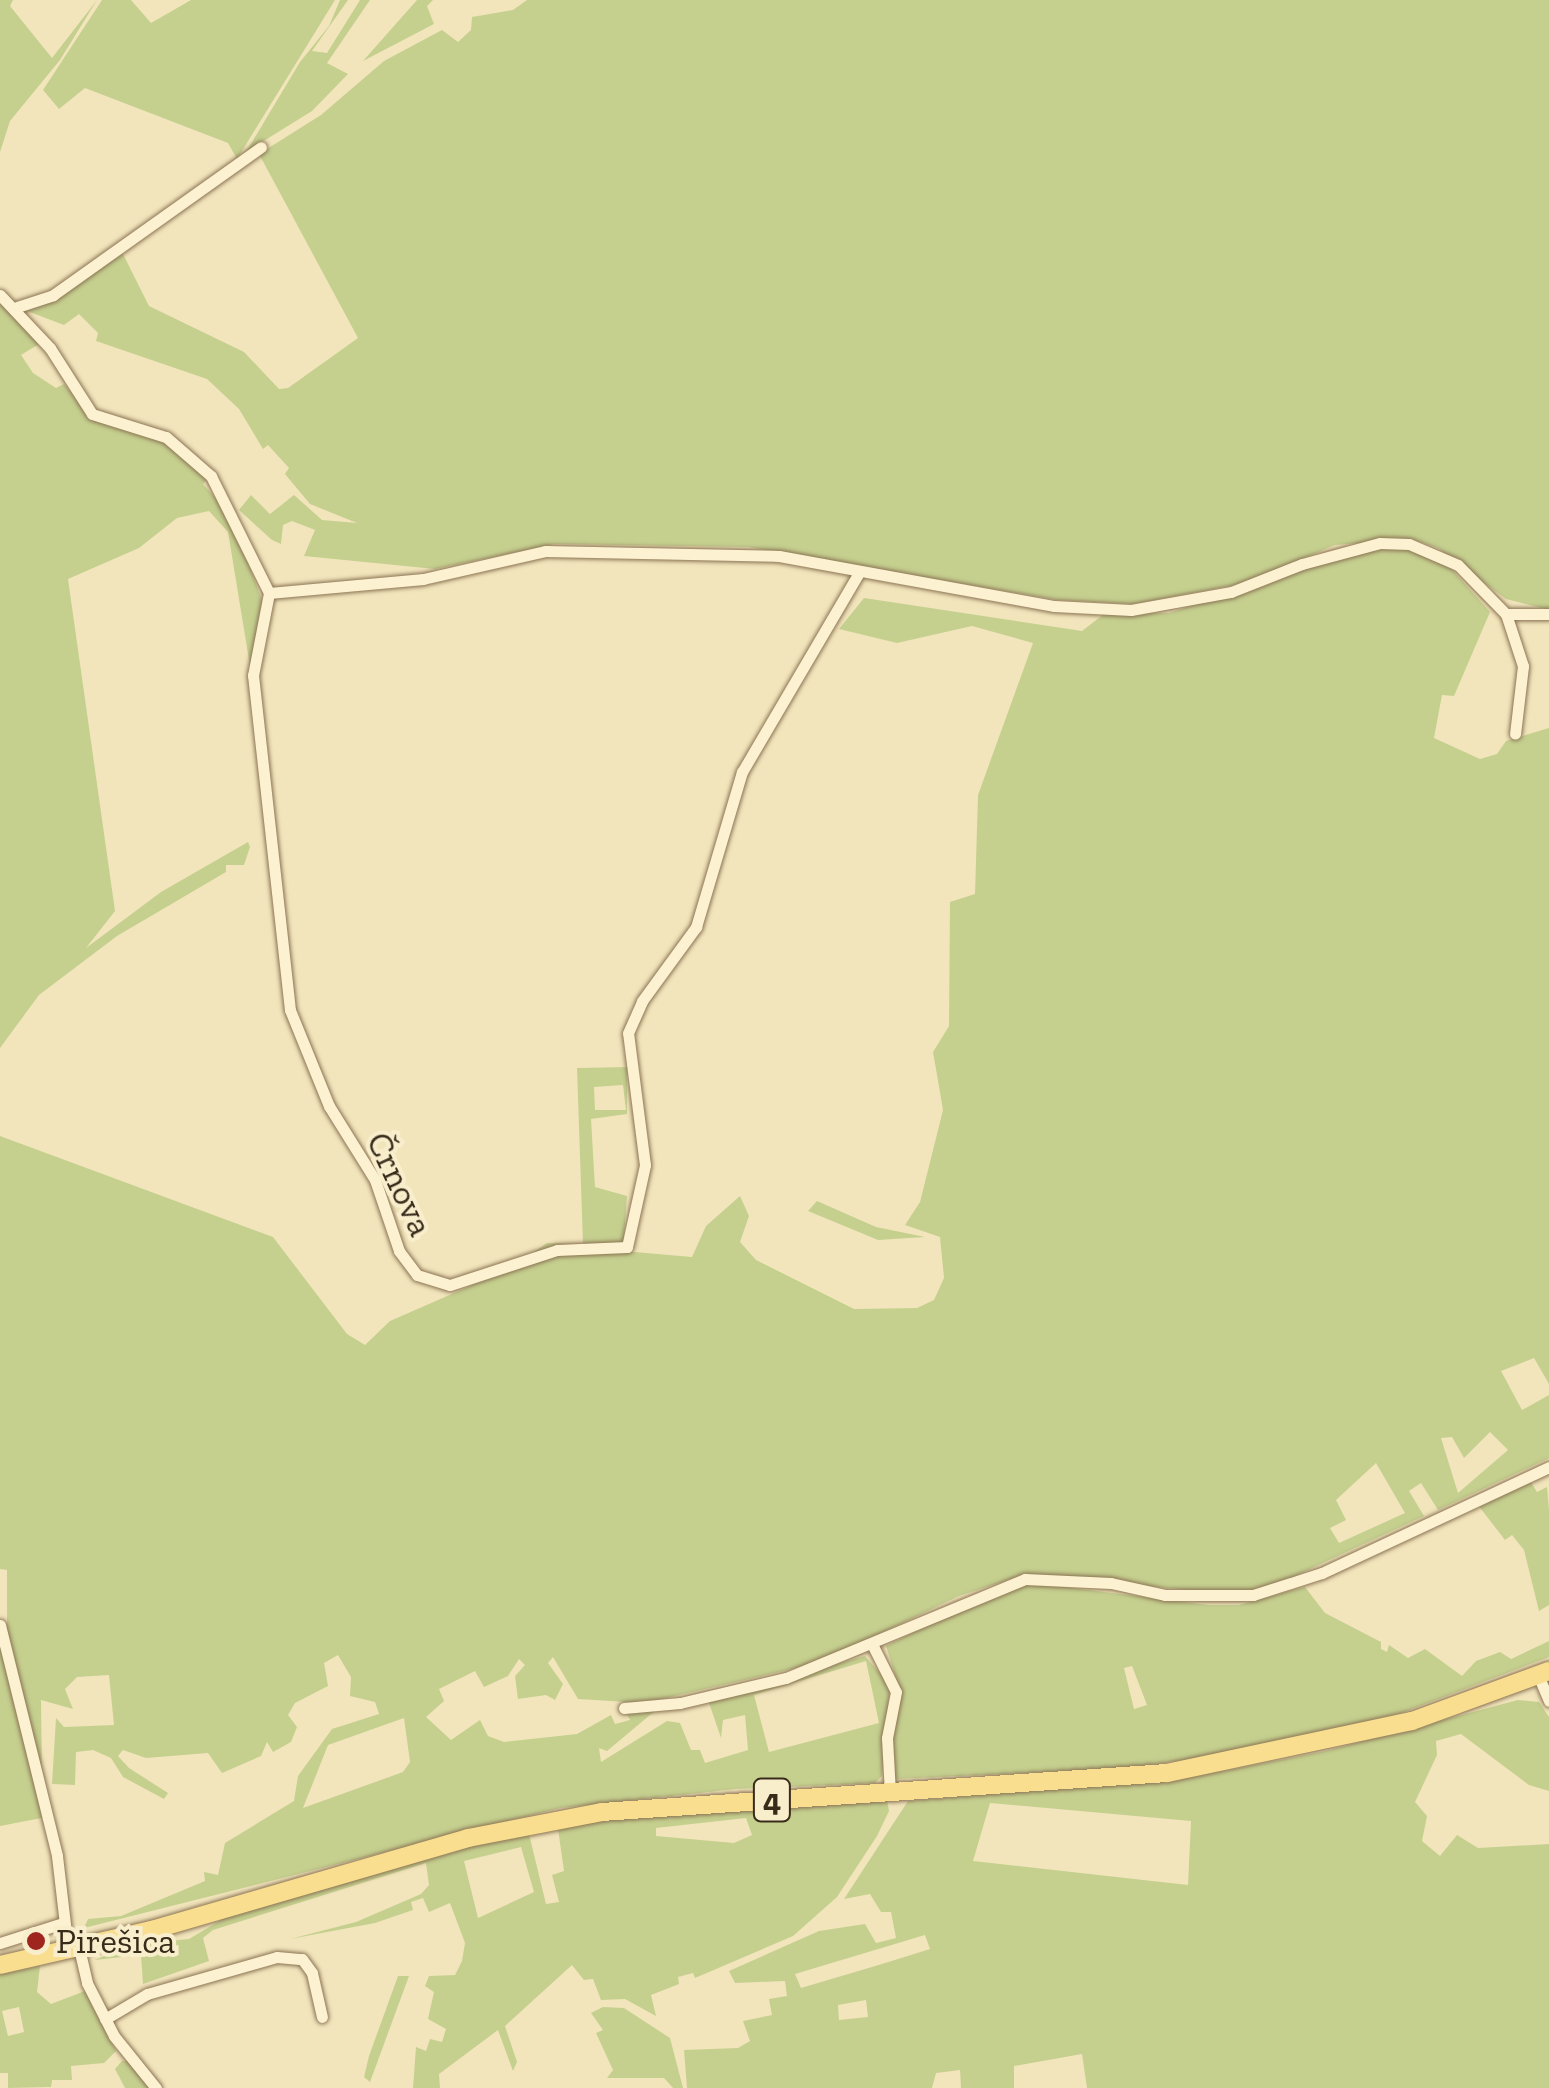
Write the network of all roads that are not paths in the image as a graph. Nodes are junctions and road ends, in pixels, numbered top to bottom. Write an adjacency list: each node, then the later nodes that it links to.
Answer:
1 (261, 147): 3 (street)
2 (0, 294): 3 (street)
3 (17, 306): 5 (street)
4 (858, 574): 5 (street); 5 (street, Črnova); 6 (street)
5 (269, 594)
6 (1506, 614): 7 (street); 8 (street)
7 (1549, 614)
8 (1515, 734)
9 (1549, 1468): 11 (street)
10 (0, 1625): 16 (street)
11 (873, 1646): 14 (street); 15 (street)
12 (1544, 1673): 13 (street); 15 (main road, 4)
13 (1549, 1701)
14 (624, 1708)
15 (890, 1794): 18 (main road, 4)
16 (64, 1923): 17 (street); 18 (street)
17 (0, 1943)
18 (74, 1949): 19 (main road, 4); 21 (street)
19 (0, 1965)
20 (322, 2017): 21 (street)
21 (106, 2018): 22 (street)
22 (156, 2088)

